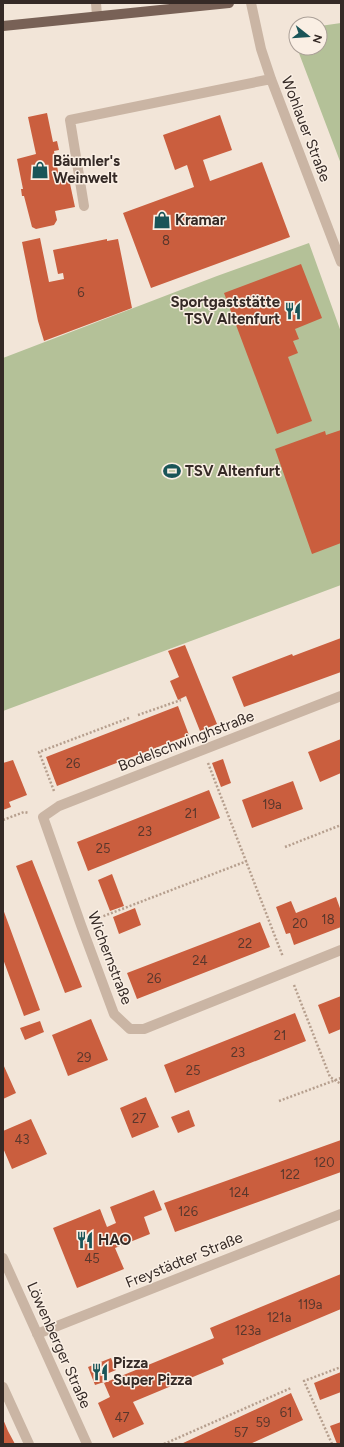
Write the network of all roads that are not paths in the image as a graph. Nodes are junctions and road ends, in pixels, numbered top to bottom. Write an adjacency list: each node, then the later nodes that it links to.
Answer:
1 (96, 3): 4 (street)
2 (229, 3): 4 (main road)
3 (251, 3): 6 (street, Wohlauer Straße)
4 (97, 16): 5 (main road)
5 (3, 26)
6 (270, 79): 7 (street); 8 (street, Wohlauer Straße)
7 (84, 206)
8 (341, 262)
9 (341, 696): 10 (street, Bodelschwinghstraße)
10 (43, 816): 11 (street, Wichernstraße)
11 (341, 950)
12 (341, 1214): 14 (street, Freystädter Straße)
13 (3, 1258): 14 (street, Löwenberger Straße)
14 (37, 1334): 17 (street, Löwenberger Straße)
15 (3, 1387): 16 (street)
16 (29, 1444)
17 (87, 1444)

